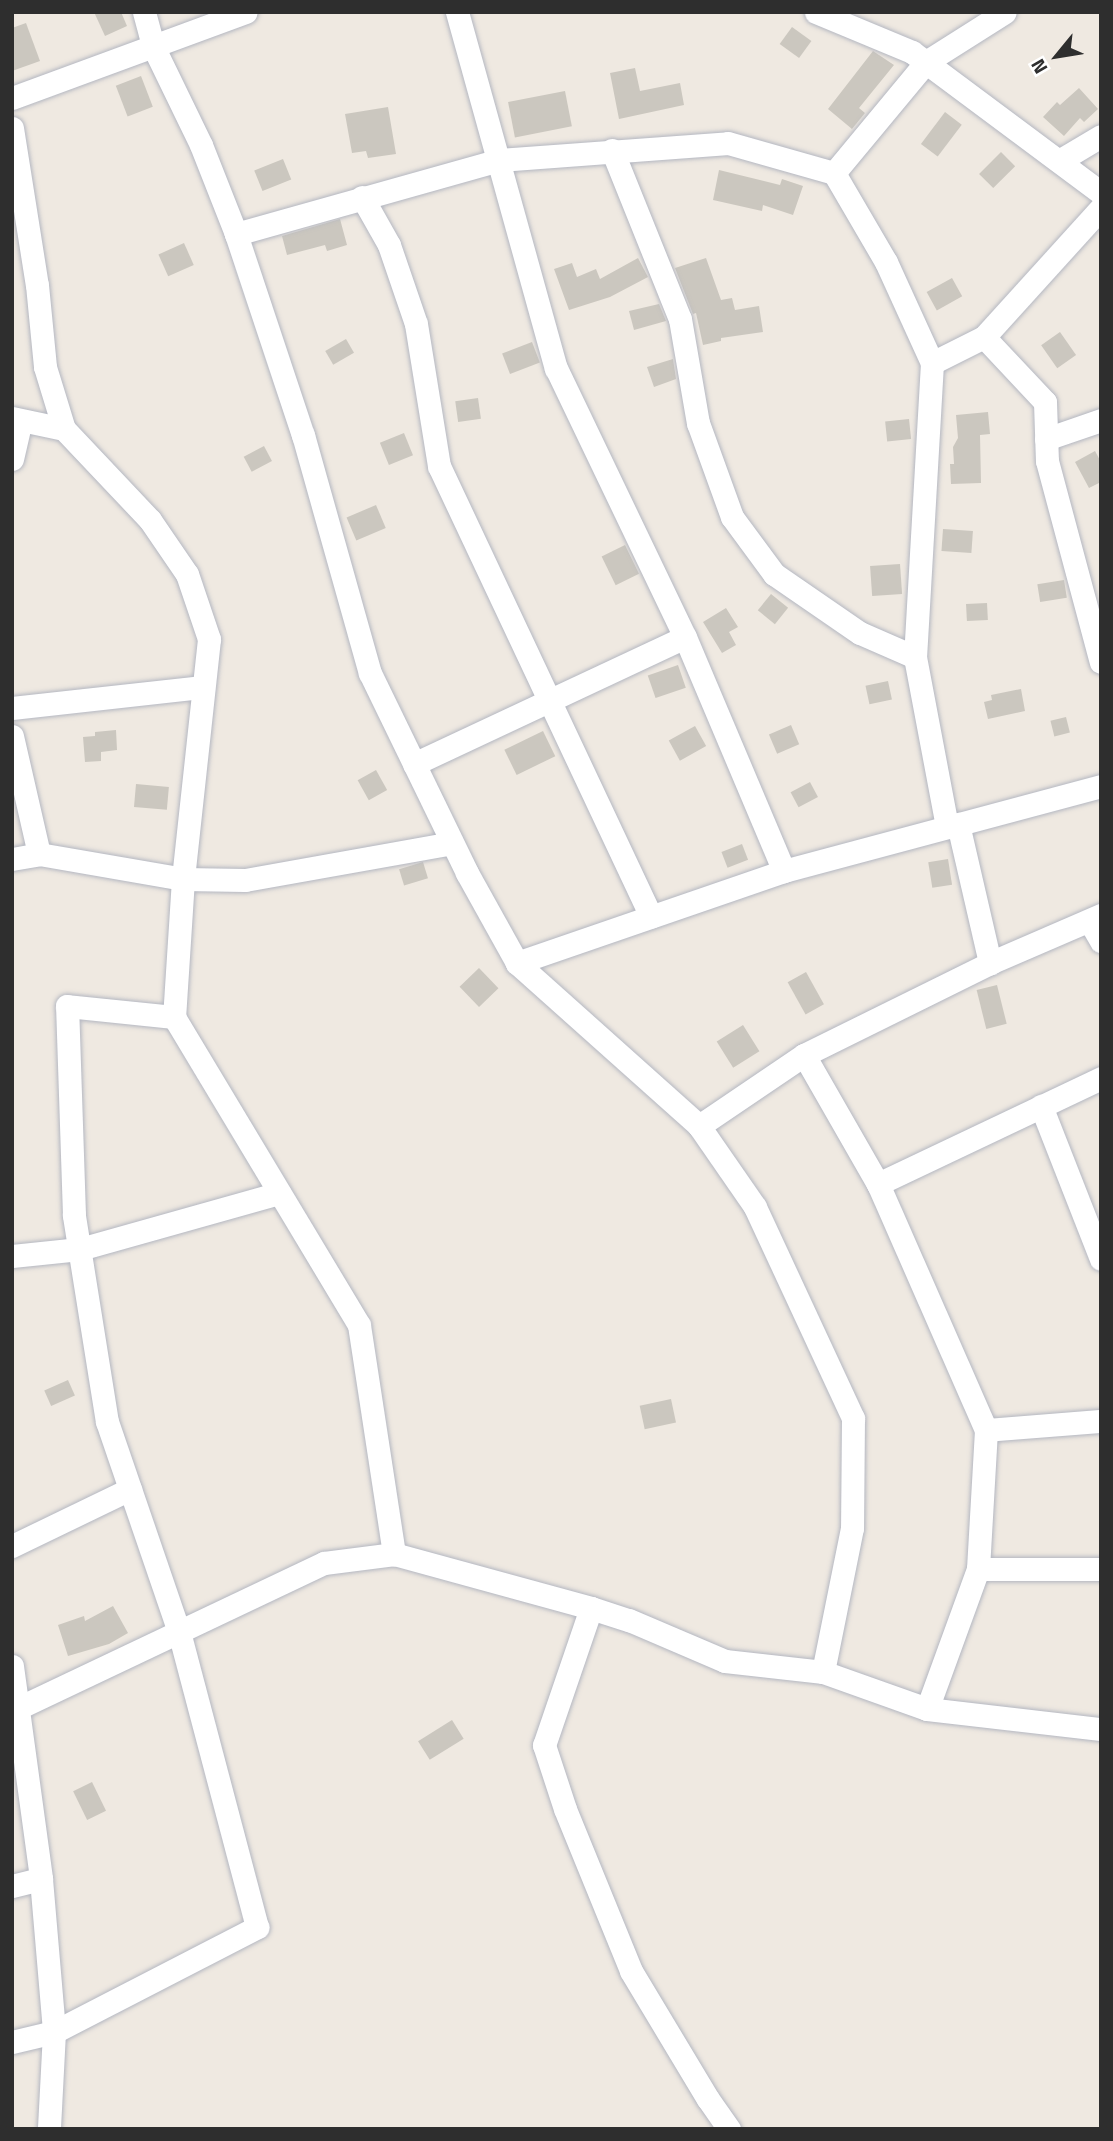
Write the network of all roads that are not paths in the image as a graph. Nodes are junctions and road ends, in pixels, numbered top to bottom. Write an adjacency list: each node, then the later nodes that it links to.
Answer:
1 (144, 12): 6 (street)
2 (246, 12): 6 (street)
3 (457, 12): 12 (street)
4 (816, 12): 7 (street)
5 (1004, 13): 7 (street)
6 (153, 46): 8 (street); 18 (street)
7 (926, 62): 13 (street); 14 (street)
8 (12, 97)
9 (12, 128): 23 (street)
10 (1101, 136): 13 (street)
11 (612, 150): 12 (street); 14 (street); 27 (street)
12 (499, 160): 16 (street); 26 (street)
13 (1059, 161): 15 (street)
14 (834, 173): 20 (street)
15 (1101, 193)
16 (362, 197): 18 (street); 30 (street)
17 (1101, 208): 19 (street)
18 (236, 234): 33 (street)
19 (984, 337): 20 (street); 24 (street)
20 (932, 363): 27 (street)
21 (17, 419): 23 (street); 25 (street)
22 (1101, 420): 24 (street)
23 (64, 429): 29 (street)
24 (1046, 439): 28 (street)
25 (12, 459)
26 (685, 637): 30 (street); 39 (street)
27 (915, 657): 35 (street)
28 (1101, 662)
29 (203, 687): 31 (street); 40 (street)
30 (550, 701): 33 (street); 41 (street)
31 (12, 708)
32 (12, 736): 37 (street)
33 (414, 764): 36 (street)
34 (1101, 786): 35 (street)
35 (952, 825): 39 (street); 44 (street)
36 (453, 843): 40 (street); 43 (street)
37 (39, 854): 38 (street); 40 (street)
38 (12, 859)
39 (784, 871): 41 (street)
40 (183, 879): 45 (street)
41 (651, 917): 43 (street)
42 (1097, 926): 44 (street)
43 (517, 963): 49 (street)
44 (990, 963): 46 (street)
45 (174, 1017): 51 (street); 52 (street)
46 (803, 1055): 49 (street); 50 (street)
47 (1101, 1077): 48 (street)
48 (1041, 1106): 50 (street); 54 (street)
49 (699, 1126): 65 (street)
50 (878, 1184): 56 (street)
51 (279, 1192): 52 (street); 59 (street)
52 (80, 1250): 53 (street); 57 (street)
53 (12, 1256)
54 (1101, 1259)
55 (1101, 1421): 56 (street)
56 (986, 1430): 60 (street)
57 (130, 1489): 58 (street); 63 (street)
58 (12, 1546)
59 (394, 1554): 62 (street); 63 (street)
60 (978, 1569): 61 (street); 67 (street)
61 (1101, 1569)
62 (591, 1608): 65 (street); 74 (street)
63 (179, 1632): 66 (street); 71 (street)
64 (12, 1666): 66 (street)
65 (823, 1672): 67 (street)
66 (16, 1709): 69 (street)
67 (927, 1709): 68 (street)
68 (1101, 1729)
69 (41, 1879): 70 (street); 71 (street)
70 (12, 1886)
71 (54, 2032): 72 (street); 73 (street)
72 (12, 2042)
73 (50, 2129)
74 (729, 2129)

